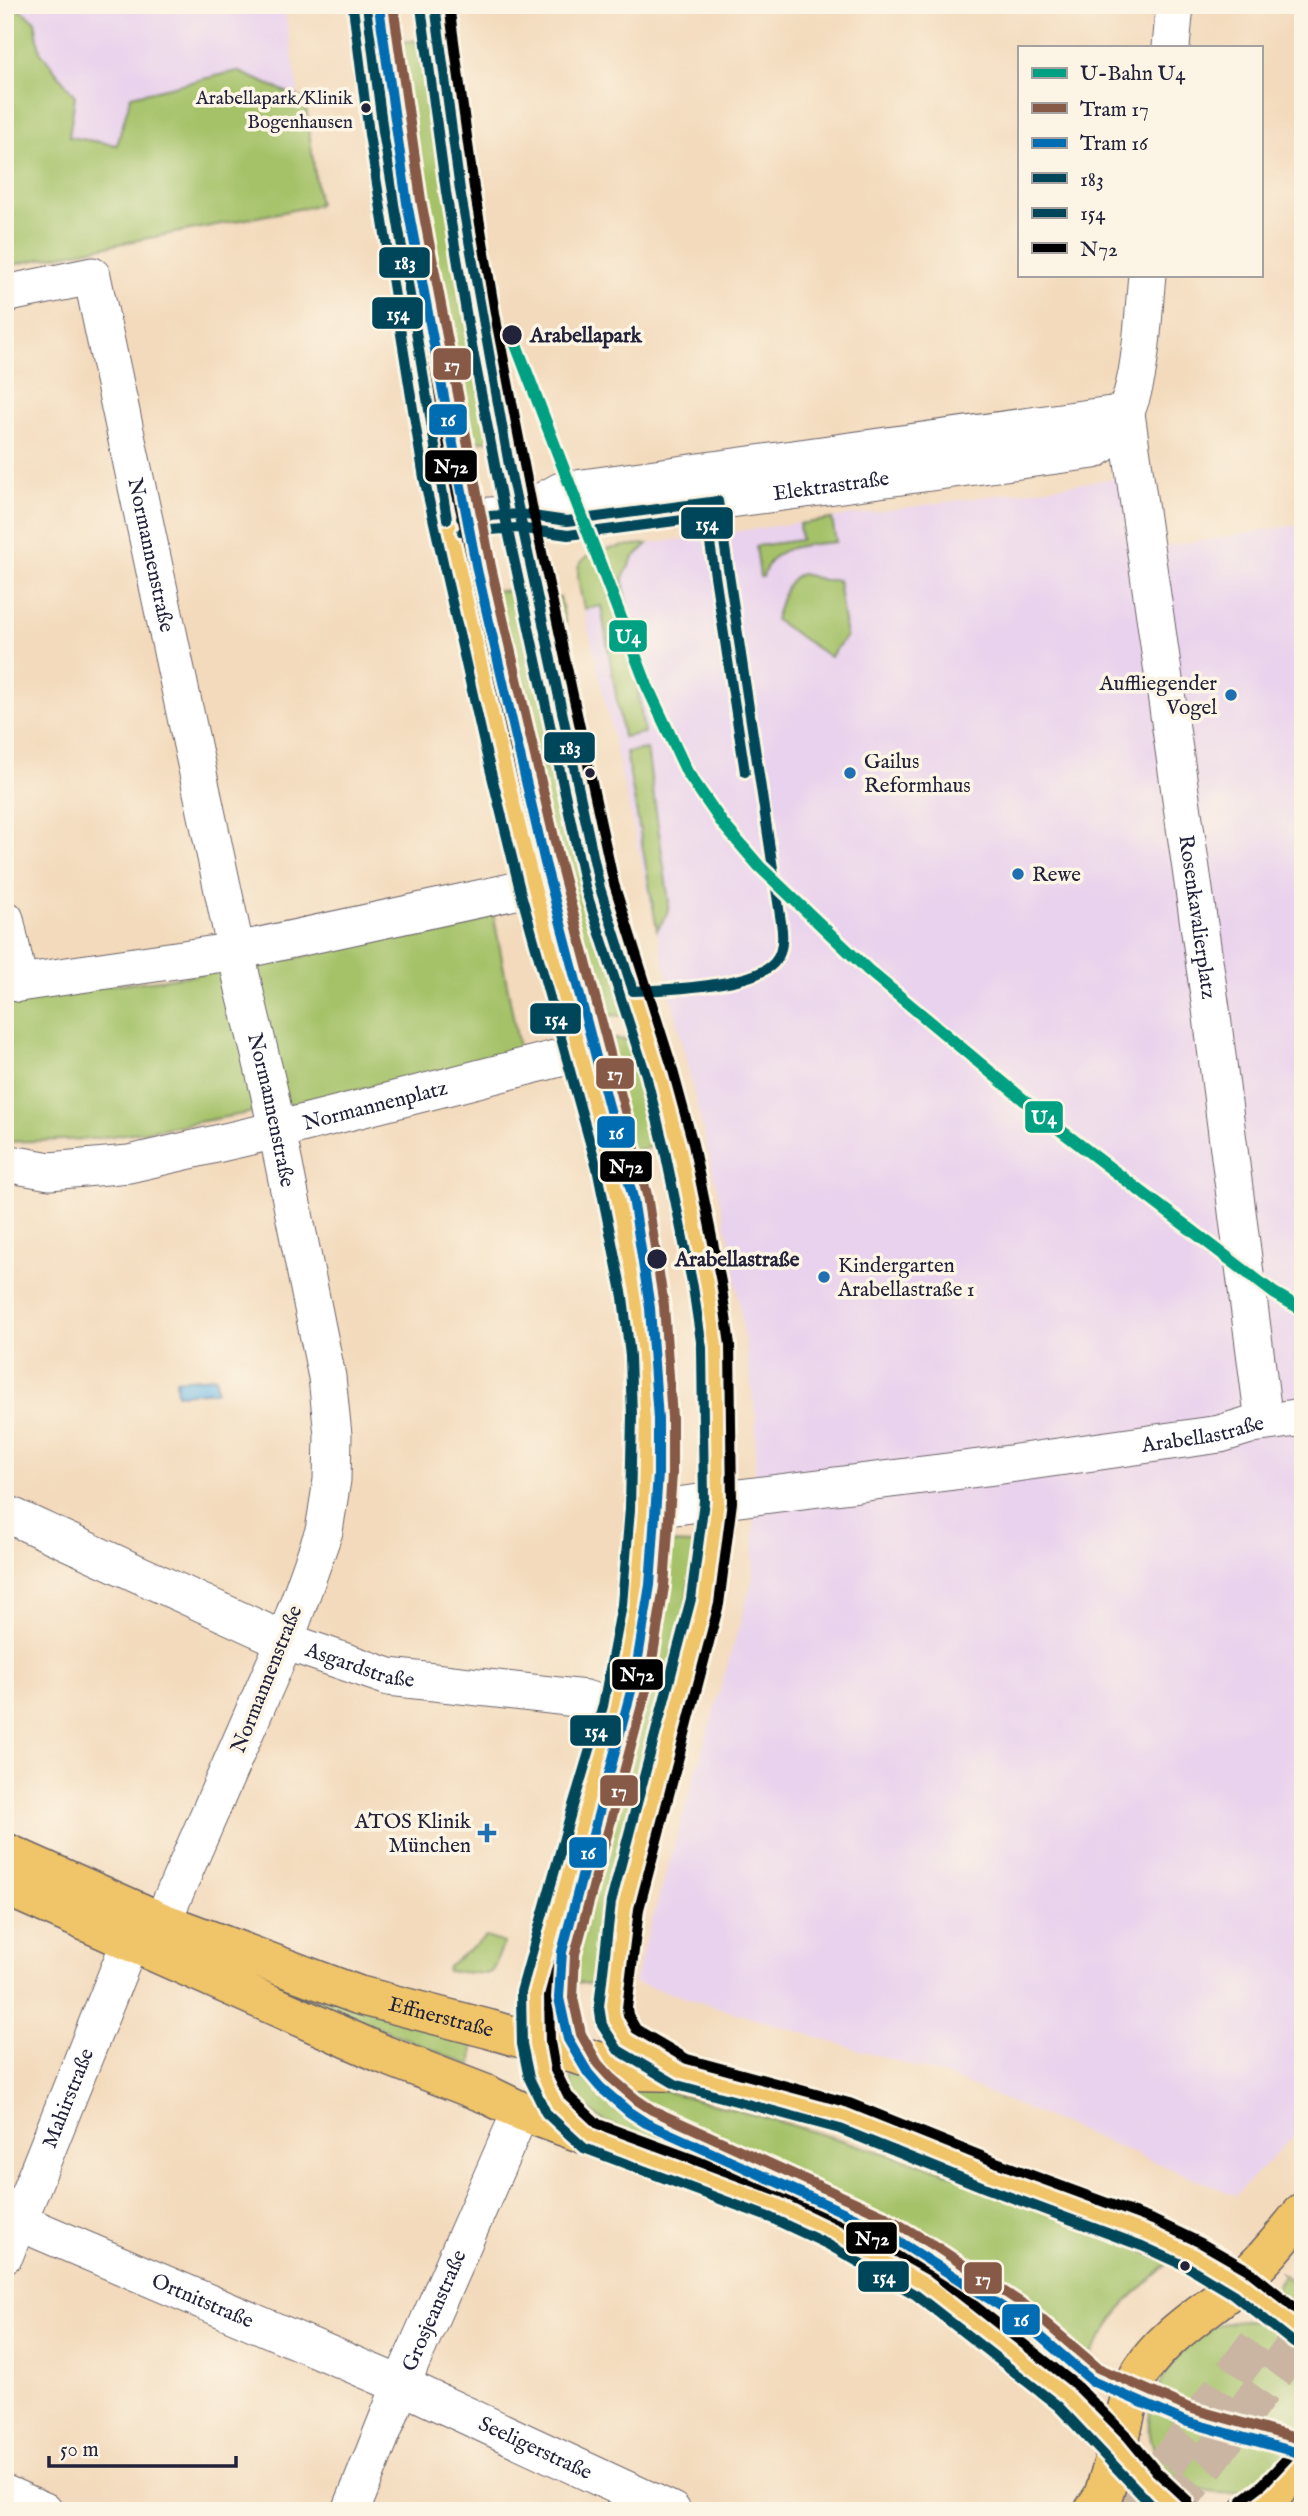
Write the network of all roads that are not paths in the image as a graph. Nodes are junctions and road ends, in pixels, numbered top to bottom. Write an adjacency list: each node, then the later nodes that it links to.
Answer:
1 (367, 5): 9 (main road)
2 (435, 5): 8 (main road)
3 (1175, 5): 4 (street)
4 (1171, 46)
5 (1147, 276): 7 (street, Elektrastraße)
6 (5, 294): 12 (street, Normannenstraße)
7 (1126, 413): 8 (street, Elektrastraße); 18 (street, Rosenkavalierplatz)
8 (519, 514): 9 (street, Elektrastraße); 19 (main road)
9 (447, 519): 10 (main road)
10 (534, 887): 12 (street); 14 (main road)
11 (5, 919): 13 (street)
12 (237, 951): 13 (street); 15 (street, Normannenstraße)
13 (12, 982)
14 (579, 1053): 15 (street, Normannenplatz); 20 (main road)
15 (277, 1130): 16 (street, Normannenplatz); 22 (street, Normannenstraße)
16 (5, 1163)
17 (1303, 1417): 18 (street, Arabellastraße)
18 (1264, 1422): 19 (street, Arabellastraße)
19 (718, 1502): 20 (street, Arabellastraße); 29 (main road)
20 (644, 1510): 23 (main road)
21 (5, 1513): 22 (street, Asgardstraße)
22 (285, 1641): 23 (street, Asgardstraße); 26 (street, Normannenstraße)
23 (617, 1709): 28 (main road)
24 (5, 1852): 26 (main road, Effnerstraße)
25 (5, 1886): 27 (main road)
26 (162, 1922): 30 (main road, Effnerstraße)
27 (130, 1942): 34 (main road); 38 (street, Mahirstraße)
28 (535, 1994): 30 (main road); 32 (main road)
29 (612, 2008): 31 (main road); 33 (main road)
30 (489, 2029): 32 (main road, Effnerstraße)
31 (578, 2054): 32 (main road, Effnerstraße); 33 (main road, Effnerstraße)
32 (539, 2059): 34 (main road); 36 (main road)
33 (682, 2072): 39 (main road, Effnerstraße)
34 (486, 2094): 35 (main road)
35 (522, 2111): 36 (main road); 41 (street, Grosjeanstraße)
36 (591, 2136): 42 (main road)
37 (1303, 2212): 39 (main road)
38 (10, 2230): 41 (street, Ortnitstraße)
39 (1241, 2281): 40 (main road, Effnerstraße); 42 (main road)
40 (1303, 2332)
41 (401, 2385): 46 (street, Grosjeanstraße); 47 (street, Seeligerstraße)
42 (1118, 2447): 48 (main road); 49 (main road)
43 (1303, 2462): 50 (main road)
44 (5, 2494): 45 (street)
45 (44, 2511)
46 (351, 2511)
47 (671, 2511)
48 (1093, 2511)
49 (1178, 2511)
50 (1250, 2511)

